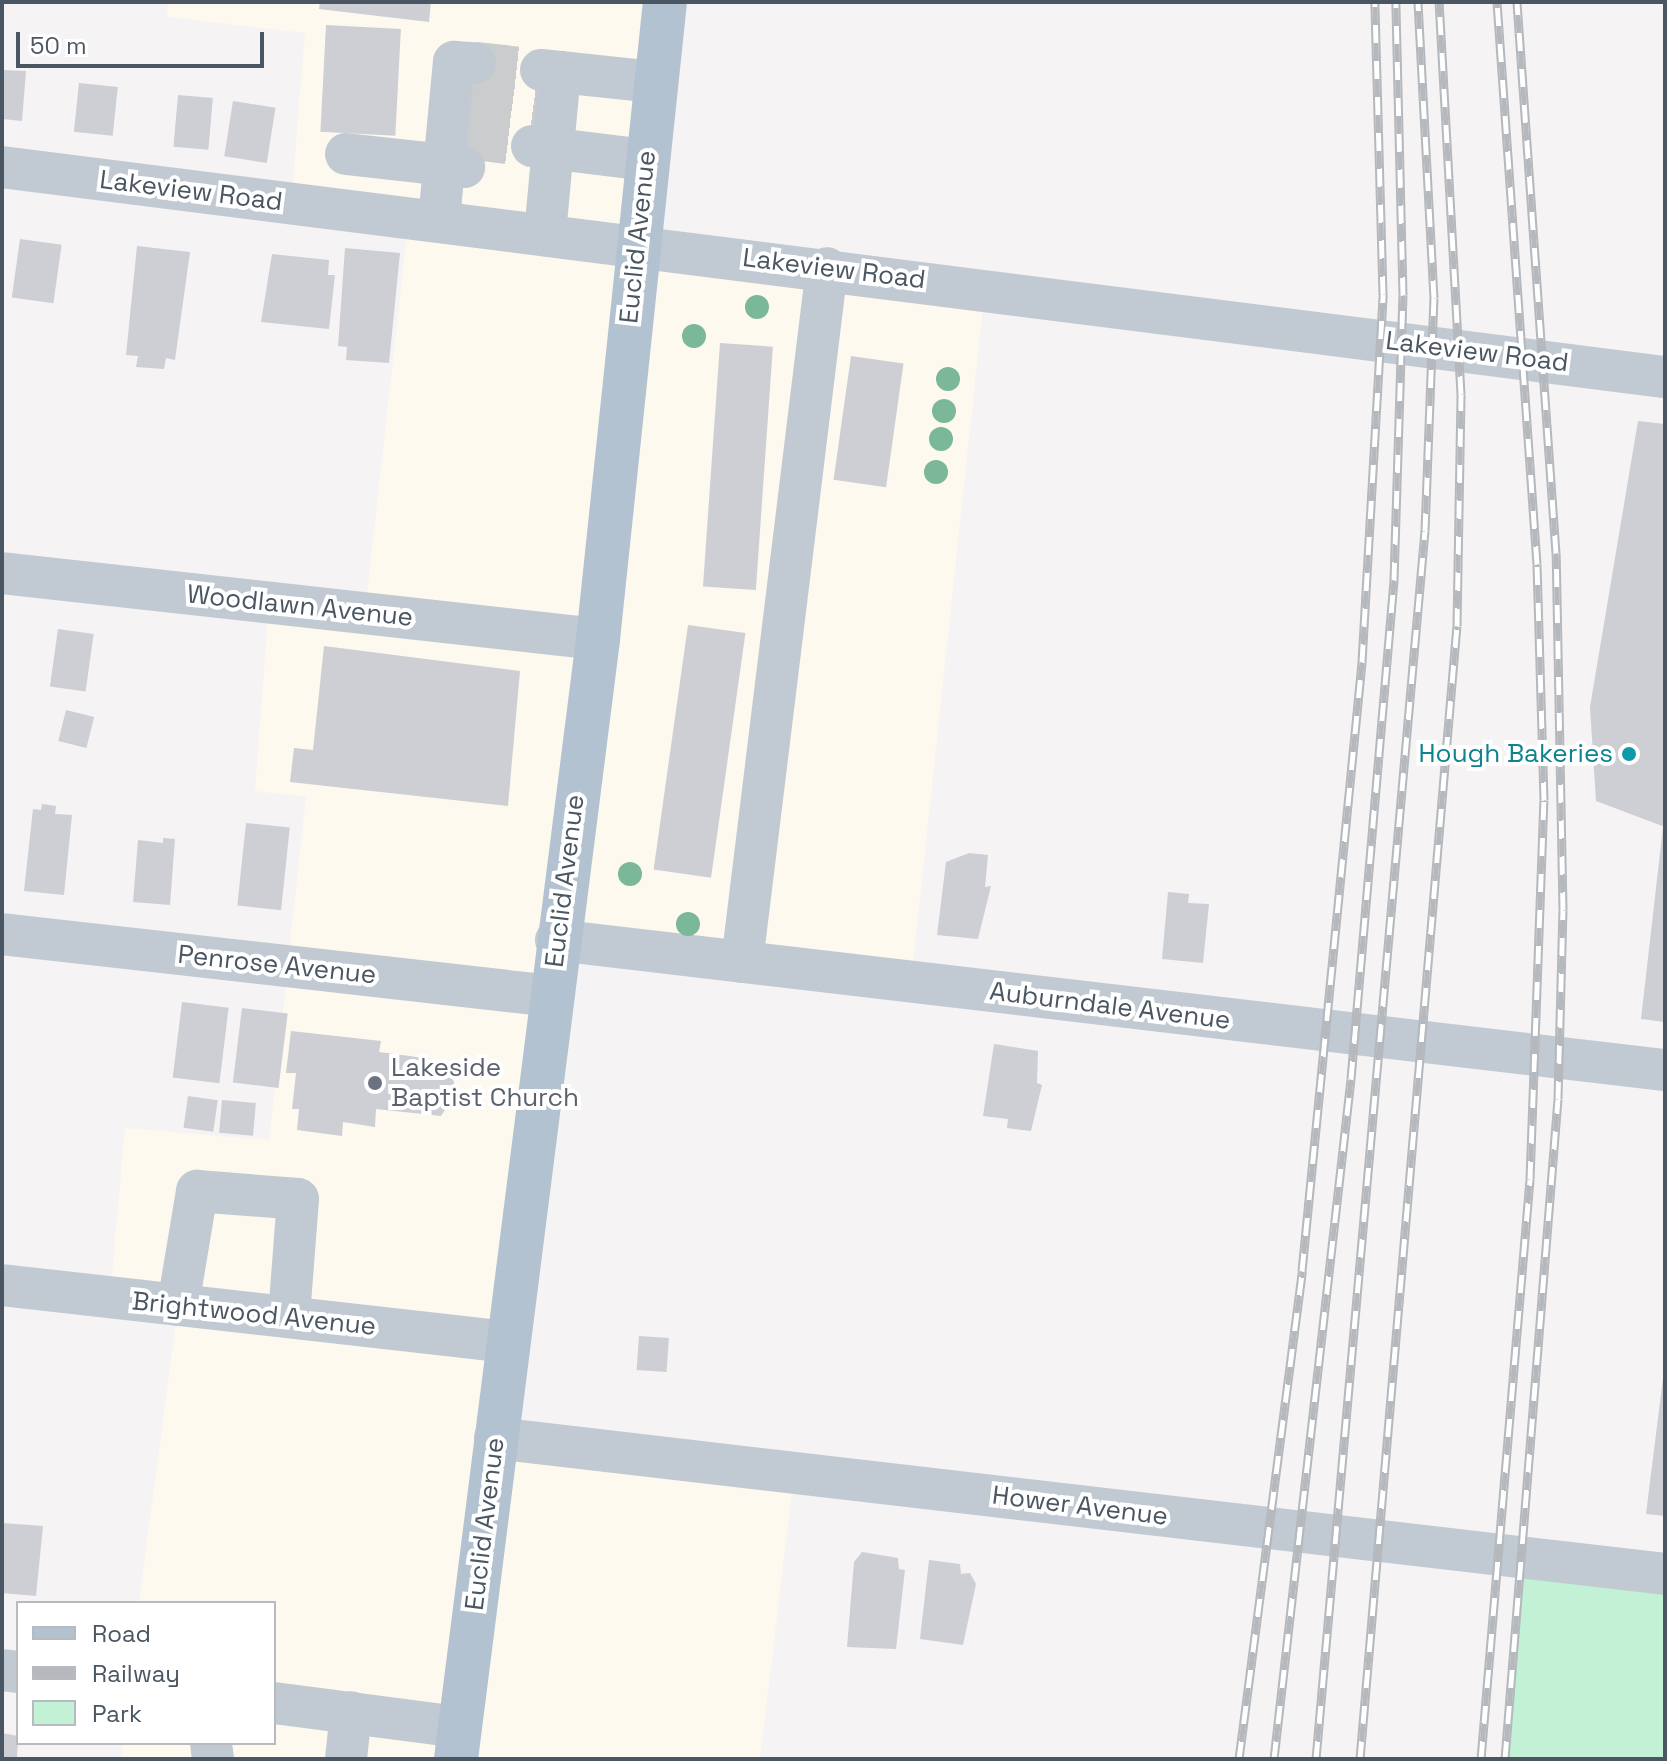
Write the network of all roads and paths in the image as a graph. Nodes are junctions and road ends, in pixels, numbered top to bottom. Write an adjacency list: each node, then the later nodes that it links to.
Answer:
1 (665, 2): 2 (main road, Euclid Avenue)
2 (655, 82): 4 (street); 7 (main road, Euclid Avenue)
3 (466, 85): 5 (street)
4 (545, 125): 7 (street); 10 (street)
5 (455, 151): 6 (street); 9 (street)
6 (346, 154)
7 (646, 160): 11 (main road, Euclid Avenue)
8 (2, 167): 9 (street, Lakeview Road)
9 (439, 220): 10 (street, Lakeview Road)
10 (545, 233): 11 (street, Lakeview Road)
11 (636, 243): 12 (street, Lakeview Road); 15 (main road, Euclid Avenue)
12 (827, 268): 13 (street, Lakeview Road); 18 (street)
13 (1665, 377)
14 (2, 573): 15 (street, Woodlawn Avenue)
15 (598, 639): 17 (main road, Euclid Avenue)
16 (2, 934): 19 (street, Penrose Avenue)
17 (556, 940): 18 (street, Auburndale Avenue); 19 (main road, Euclid Avenue)
18 (742, 962): 20 (street, Auburndale Avenue)
19 (552, 996): 24 (main road, Euclid Avenue)
20 (1665, 1070)
21 (2, 1285): 22 (street, Brightwood Avenue)
22 (178, 1305): 23 (street, Brightwood Avenue); 23 (street)
23 (289, 1317): 24 (street, Brightwood Avenue)
24 (507, 1342): 25 (main road, Euclid Avenue)
25 (495, 1438): 26 (street, Hower Avenue); 29 (main road, Euclid Avenue)
26 (1665, 1574)
27 (276, 1703): 28 (street)
28 (351, 1712): 29 (street); 30 (street)
29 (458, 1743)
30 (346, 1759)

